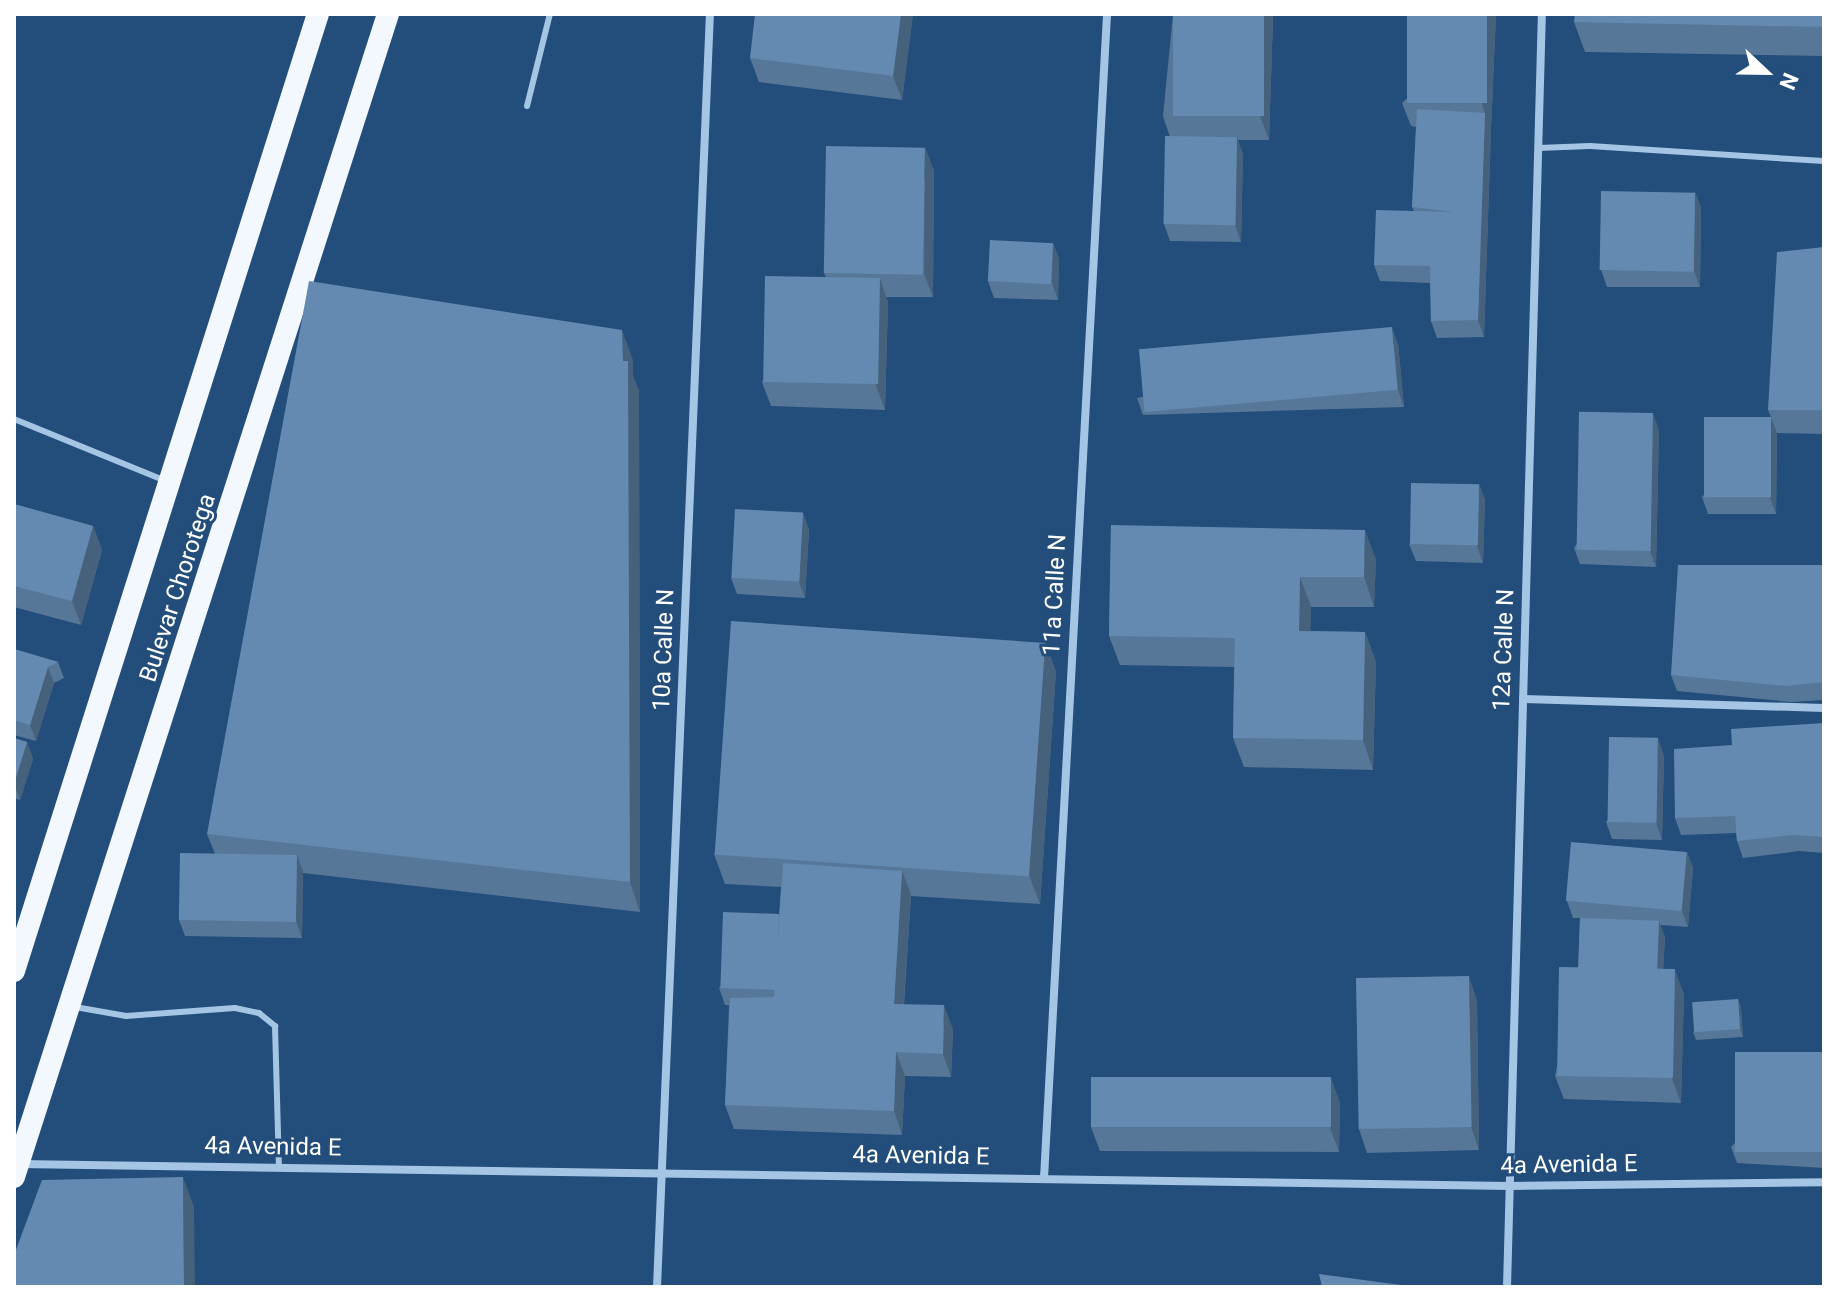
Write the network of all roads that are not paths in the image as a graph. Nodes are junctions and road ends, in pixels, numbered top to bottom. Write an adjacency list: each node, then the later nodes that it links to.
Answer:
1 (318, 14): 11 (highway, Bulevar Chorotega)
2 (388, 14): 15 (highway, Bulevar Chorotega)
3 (550, 14): 7 (lane)
4 (710, 14): 17 (street, 10a Calle N)
5 (1107, 14): 19 (street, 11a Calle N)
6 (1542, 14): 8 (street, 12a Calle N)
7 (527, 106)
8 (1538, 148): 9 (lane); 12 (street, 12a Calle N)
9 (1824, 161)
10 (14, 419): 11 (lane)
11 (169, 483): 14 (highway, Bulevar Chorotega)
12 (1523, 699): 13 (street); 21 (street, 12a Calle N)
13 (1824, 708)
14 (14, 971)
15 (71, 1007): 16 (lane); 18 (highway, Bulevar Chorotega)
16 (279, 1167): 17 (street, 4a Avenida E); 18 (street, 4a Avenida E)
17 (663, 1170): 19 (street, 4a Avenida E); 22 (street, 10a Calle N)
18 (16, 1171)
19 (1044, 1178): 21 (street, 4a Avenida E)
20 (1824, 1182): 21 (street, 4a Avenida E)
21 (1510, 1186): 23 (street, 12a Calle N)
22 (657, 1287)
23 (1507, 1287)

